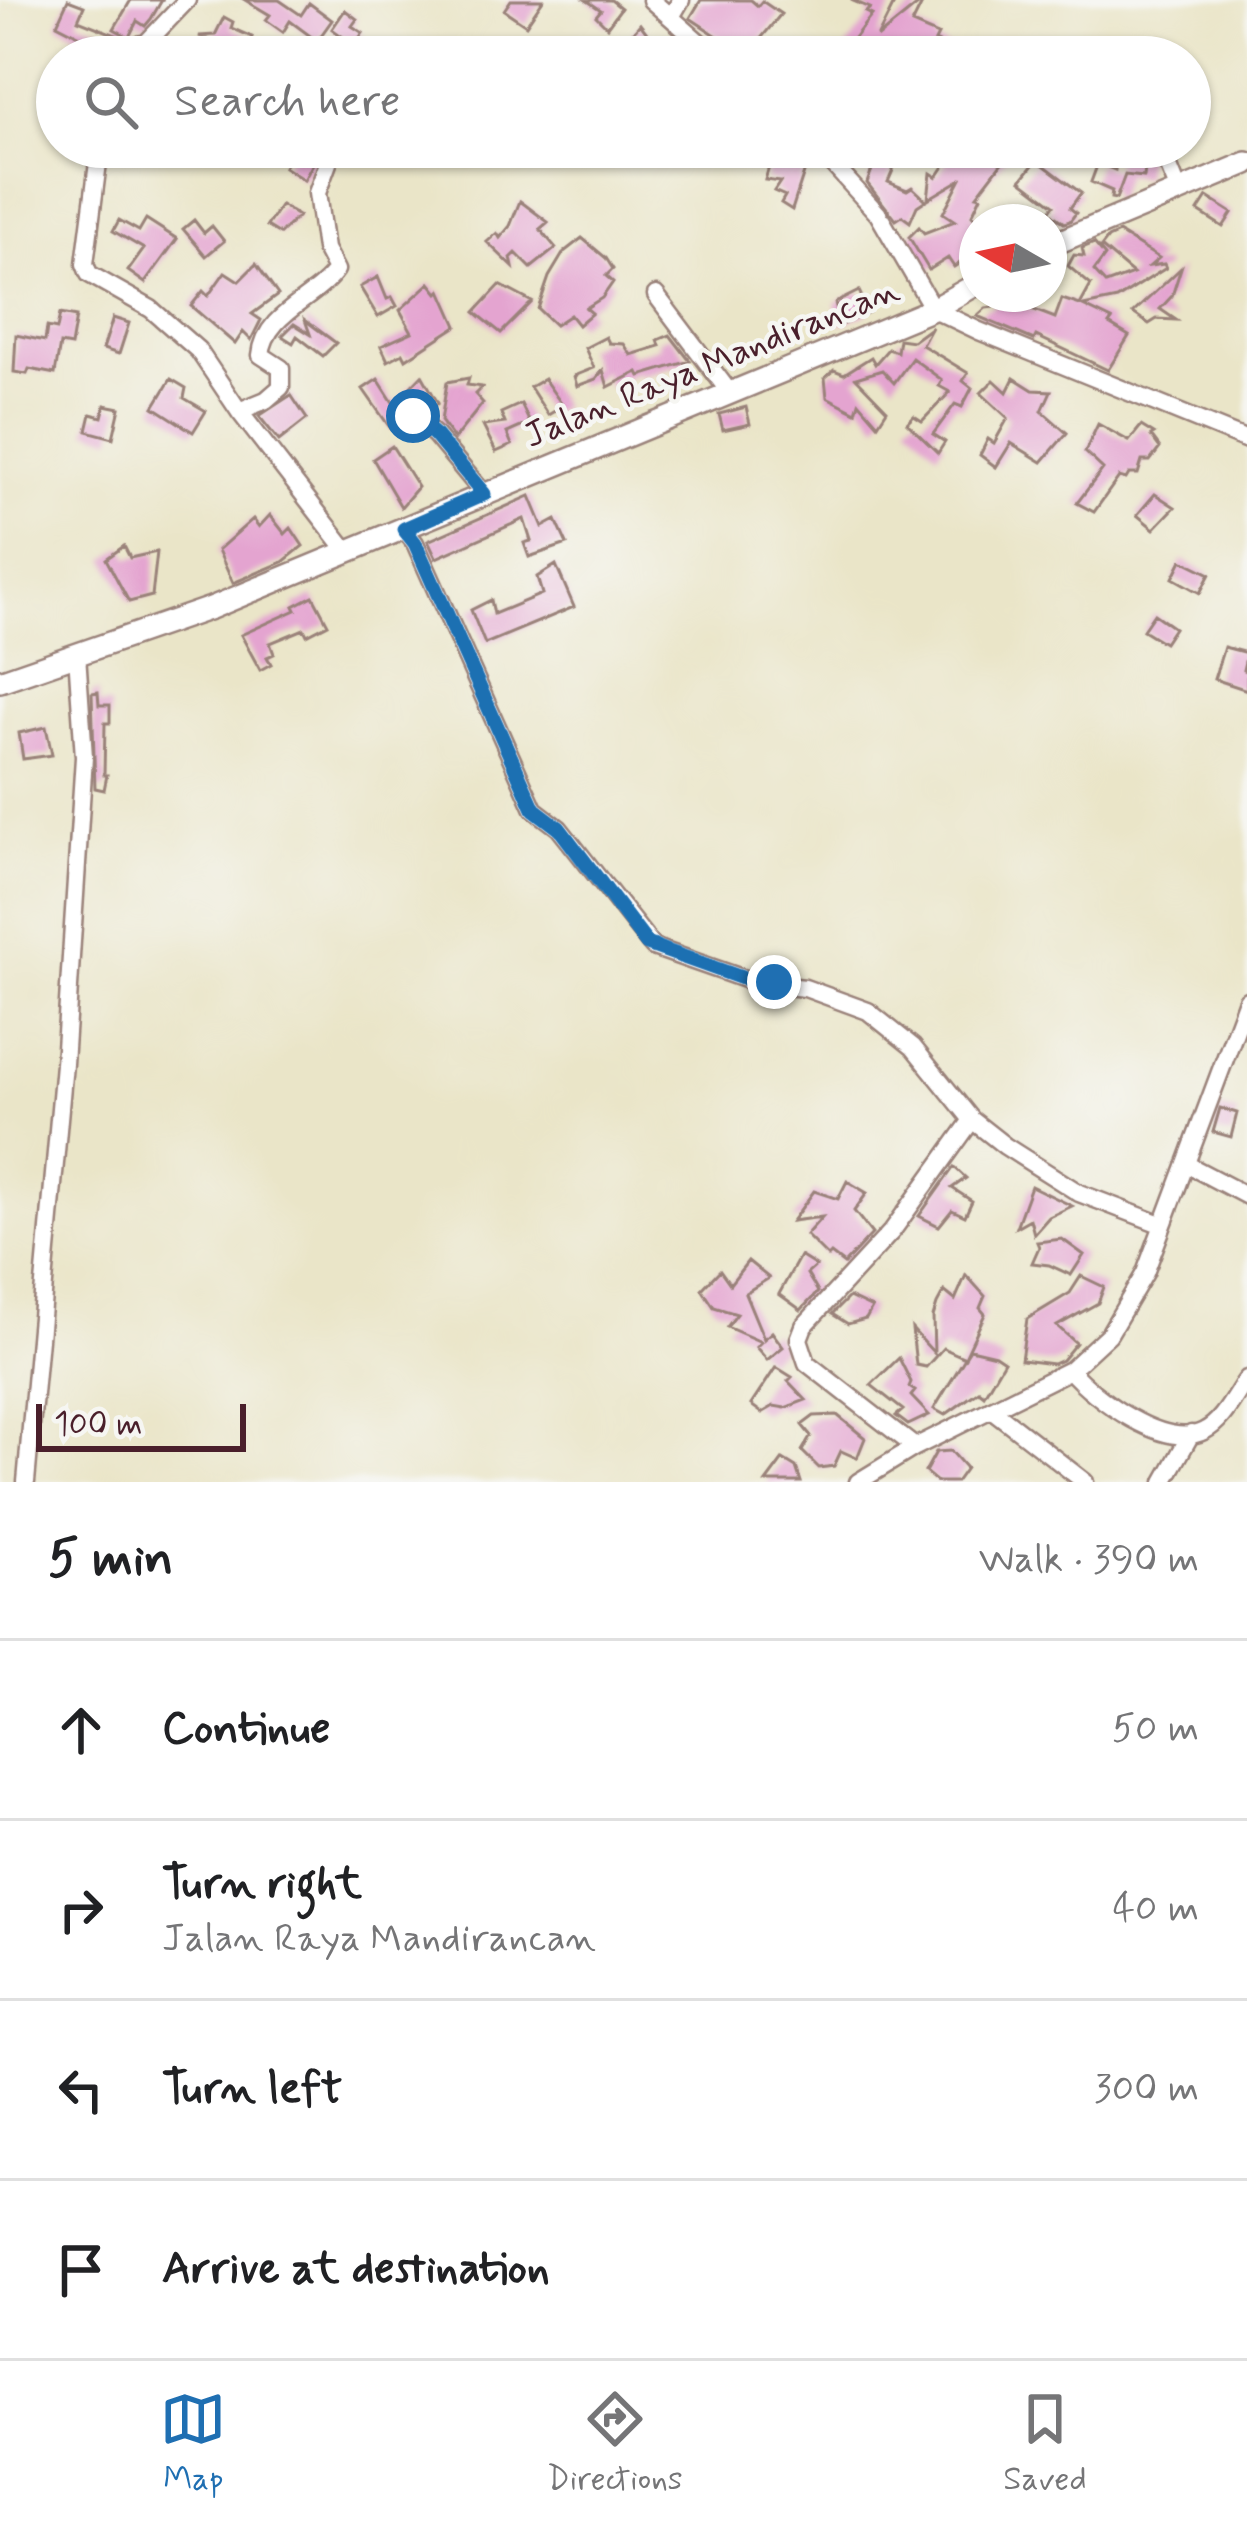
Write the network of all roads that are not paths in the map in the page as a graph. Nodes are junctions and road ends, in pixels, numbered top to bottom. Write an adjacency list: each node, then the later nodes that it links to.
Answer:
1 (187, 0): 5 (street)
2 (650, 0): 4 (street)
3 (681, 0): 4 (street)
4 (670, 17): 6 (street)
5 (152, 36)
6 (692, 36)
7 (1247, 163): 12 (street)
8 (97, 168): 18 (street)
9 (326, 168): 18 (street)
10 (837, 168): 16 (street)
11 (1170, 168): 12 (street)
12 (1178, 188): 13 (street)
13 (1067, 238)
14 (959, 294): 16 (street, Jalan Raya Mandirancan)
15 (656, 296): 17 (street)
16 (933, 309): 17 (street, Jalan Raya Mandirancan); 20 (street)
17 (730, 393): 21 (street, Jalan Raya Mandirancan)
18 (239, 411): 23 (street)
19 (413, 416): 21 (street)
20 (1247, 440)
21 (484, 494): 22 (street, Jalan Raya Mandirancan)
22 (404, 529): 23 (street, Jalan Raya Mandirancan); 28 (street)
23 (348, 552): 24 (street, Jalan Raya Mandirancan)
24 (77, 654): 25 (street, Jalan Raya Mandirancan); 37 (street)
25 (0, 680)
26 (1247, 1000): 27 (street)
27 (1242, 1035): 29 (street)
28 (972, 1120): 31 (street); 36 (street)
29 (1186, 1164): 30 (street); 31 (street)
30 (1247, 1196)
31 (1163, 1225): 32 (street)
32 (1070, 1370): 34 (street); 35 (street)
33 (1247, 1379): 35 (street)
34 (992, 1409): 36 (street); 39 (street)
35 (1191, 1434): 40 (street)
36 (915, 1448): 38 (street)
37 (26, 1482)
38 (858, 1482)
39 (1085, 1482)
40 (1164, 1482)

